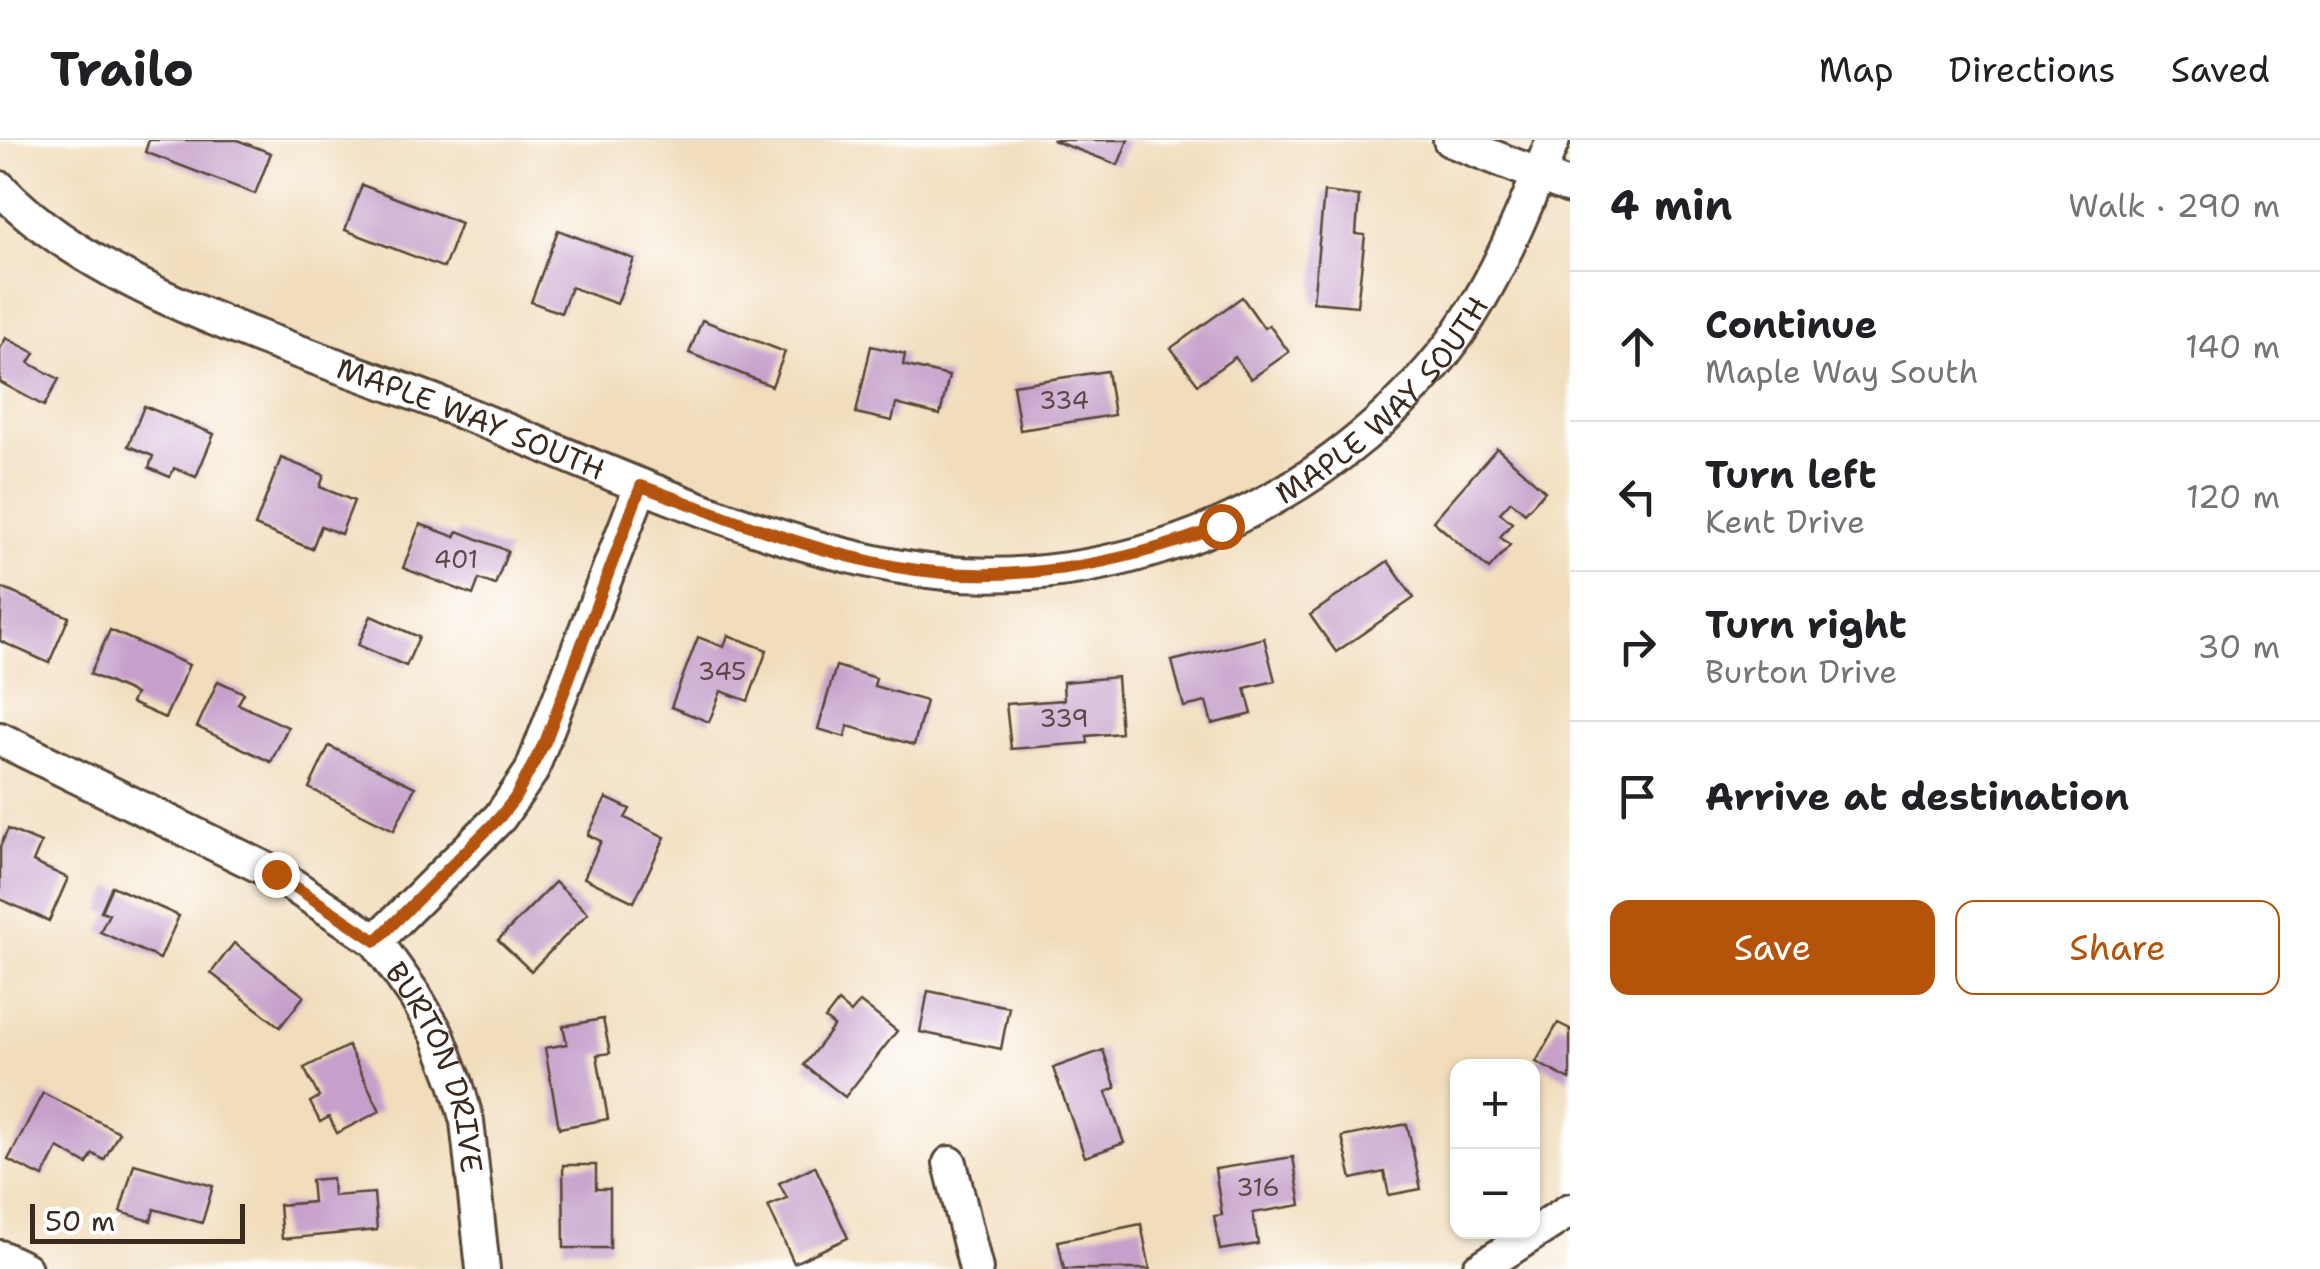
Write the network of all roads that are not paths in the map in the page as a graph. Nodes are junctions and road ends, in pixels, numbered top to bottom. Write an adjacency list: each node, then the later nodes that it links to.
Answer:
1 (1450, 140): 3 (street)
2 (1552, 140): 3 (street, MAPLE WAY SOUTH)
3 (1538, 175): 5 (street); 6 (street, MAPLE WAY SOUTH)
4 (0, 188): 6 (street, MAPLE WAY SOUTH)
5 (1570, 188)
6 (641, 486): 8 (street)
7 (0, 739): 8 (street, BURTON DRIVE)
8 (376, 941): 13 (street, BURTON DRIVE)
9 (950, 1163): 14 (street)
10 (1570, 1210): 15 (street)
11 (0, 1258): 12 (street)
12 (25, 1269)
13 (482, 1269)
14 (976, 1269)
15 (1479, 1269)

